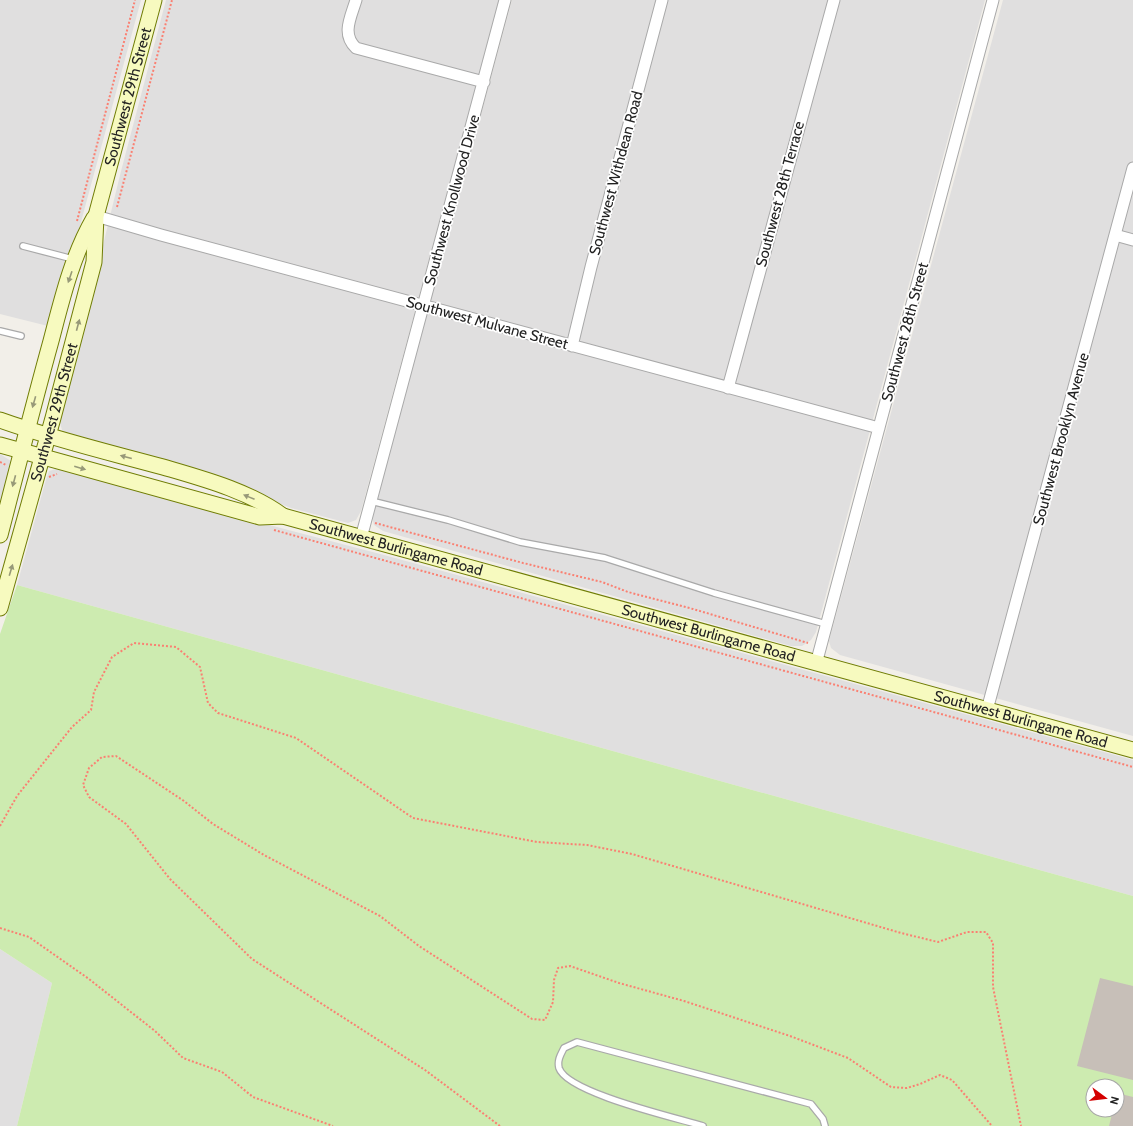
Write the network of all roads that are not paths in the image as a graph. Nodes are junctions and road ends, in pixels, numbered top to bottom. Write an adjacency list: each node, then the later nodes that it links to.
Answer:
1 (154, 0): 9 (main road, Southwest 29th Street)
2 (356, 0): 7 (street)
3 (505, 0): 7 (street, Southwest Knollwood Drive)
4 (662, 0): 17 (street, Southwest Withdean Road)
5 (834, 0): 18 (street, Southwest 28th Terrace)
6 (993, 0): 20 (street, Southwest 28th Street)
7 (484, 82): 14 (street, Southwest Knollwood Drive)
8 (1133, 168): 10 (street, Southwest Brooklyn Avenue)
9 (96, 216): 13 (main road, Southwest 29th Street); 14 (street, Southwest Mulvane Street); 22 (main road, Southwest 29th Street, one-way to 9)
10 (1115, 236): 11 (street); 33 (street, Southwest Brooklyn Avenue)
11 (1133, 240)
12 (23, 246): 13 (lane)
13 (76, 260): 21 (main road, Southwest 29th Street, one-way to 21)
14 (423, 306): 17 (street, Southwest Mulvane Street); 26 (street, Southwest Knollwood Drive)
15 (0, 331): 16 (lane)
16 (21, 336)
17 (572, 346): 18 (street, Southwest Mulvane Street)
18 (728, 388): 20 (street, Southwest Mulvane Street)
19 (0, 420): 21 (main road, Southwest Burlingame Road)
20 (880, 428): 31 (street, Southwest 28th Street)
21 (26, 429): 22 (main road, Southwest Burlingame Road); 24 (main road, Southwest 29th Street)
22 (48, 436): 25 (main road, Southwest 29th Street); 27 (main road, Southwest Burlingame Road, one-way to 22)
23 (0, 445): 24 (main road, Southwest Burlingame Road)
24 (21, 452): 25 (main road, Southwest Burlingame Road); 28 (main road, Southwest 29th Street, one-way to 28)
25 (42, 457): 27 (main road, Southwest Burlingame Road, one-way to 27); 30 (main road, Southwest 29th Street, one-way to 25)
26 (371, 501): 29 (street, Southwest Knollwood Drive); 31 (lane)
27 (283, 516): 29 (main road, Southwest Burlingame Road)
28 (0, 535)
29 (361, 538): 32 (main road, Southwest Burlingame Road)
30 (0, 608)
31 (826, 624): 32 (street, Southwest 28th Street)
32 (816, 664): 33 (main road, Southwest Burlingame Road)
33 (987, 710): 34 (main road, Southwest Burlingame Road)
34 (1133, 750)
35 (703, 1126): 36 (lane)
36 (825, 1126)

